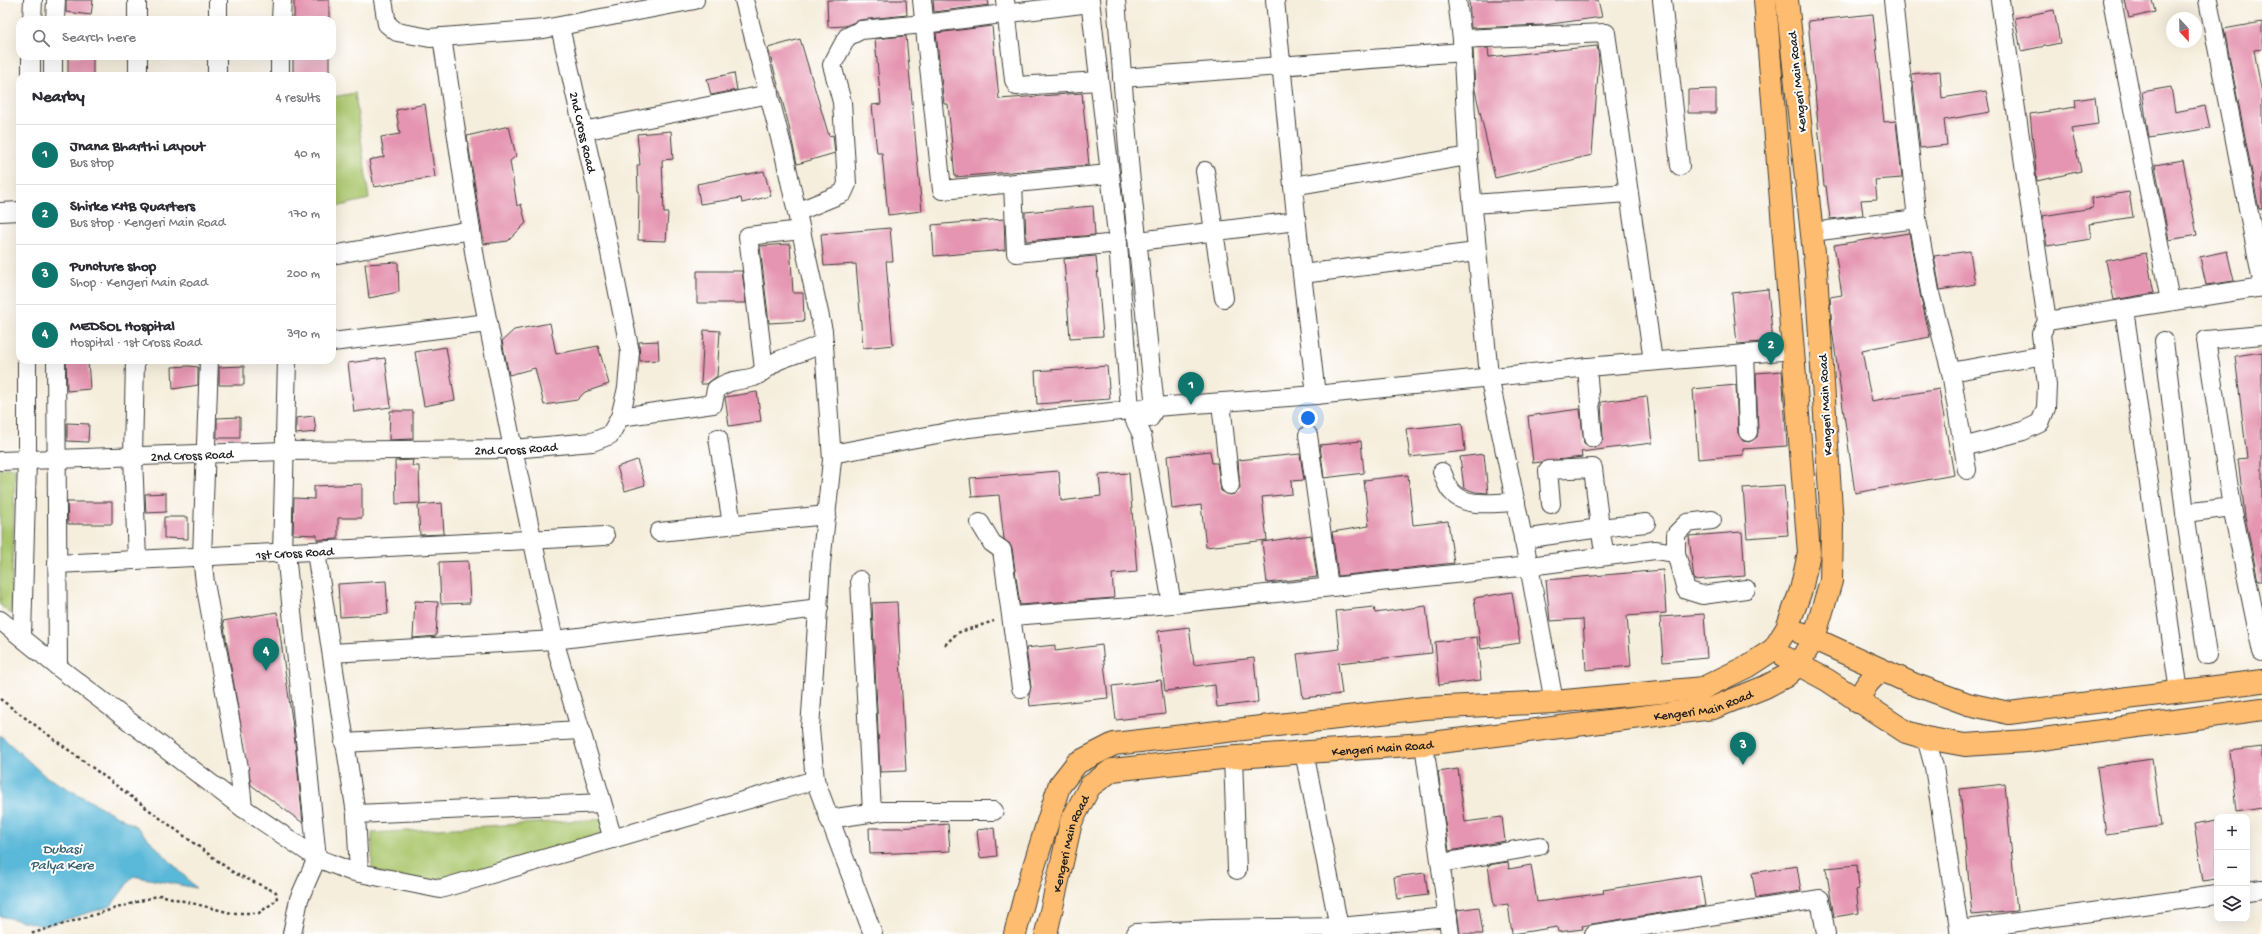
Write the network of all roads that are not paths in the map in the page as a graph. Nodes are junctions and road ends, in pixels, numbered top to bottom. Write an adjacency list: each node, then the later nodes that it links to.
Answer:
1 (32, 0): 22 (street)
2 (56, 0): 23 (street)
3 (137, 0): 24 (street)
4 (218, 0): 25 (street)
5 (282, 0): 26 (street)
6 (382, 0): 29 (street)
7 (696, 0): 28 (street)
8 (744, 0): 42 (street)
9 (922, 0): 27 (street)
10 (1116, 0): 40 (street)
11 (1275, 0): 35 (street)
12 (1457, 0): 30 (street)
13 (1662, 0): 45 (street)
14 (1765, 0): 77 (main road, Kengeri Main Road)
15 (1787, 0): 60 (main road, Kengeri Main Road)
16 (1893, 0): 55 (street)
17 (2000, 0): 71 (street)
18 (2112, 0): 69 (street)
19 (2208, 0): 66 (street)
20 (1090, 2): 21 (street); 41 (street)
21 (1006, 6): 27 (street); 41 (street)
22 (32, 16)
23 (54, 16)
24 (137, 16)
25 (218, 16)
26 (281, 16)
27 (924, 24): 48 (street); 54 (street)
28 (560, 26): 29 (street); 43 (street, 2nd Cross Road)
29 (442, 37): 57 (street)
30 (1463, 45): 35 (street); 44 (street); 50 (street)
31 (31, 60): 36 (street)
32 (53, 60): 37 (street)
33 (138, 60): 38 (street)
34 (217, 60): 39 (street)
35 (1280, 65): 40 (street); 49 (street)
36 (30, 72)
37 (53, 72)
38 (138, 72)
39 (217, 72)
40 (1122, 78): 61 (street)
41 (1099, 80): 47 (street)
42 (769, 94): 43 (street); 54 (street)
43 (583, 131): 94 (street, 2nd Cross Road)
44 (1468, 156): 49 (street); 51 (street)
45 (1680, 166)
46 (1205, 171): 59 (street)
47 (1109, 174): 48 (street); 62 (street)
48 (1013, 184): 62 (street)
49 (1293, 186): 56 (street)
50 (1628, 193): 51 (street); 80 (street)
51 (1474, 204): 63 (street)
52 (16, 211): 53 (street)
53 (0, 212)
54 (797, 212): 58 (street)
55 (1917, 219): 60 (street); 88 (street)
56 (1296, 221): 59 (street); 65 (street)
57 (471, 230): 64 (street); 72 (street)
58 (801, 230): 76 (street); 87 (street)
59 (1215, 232): 61 (street); 68 (street)
60 (1812, 232): 144 (main road, Kengeri Main Road)
61 (1139, 241): 92 (street)
62 (1118, 243): 93 (street)
63 (1476, 252): 65 (street); 89 (street)
64 (336, 254)
65 (1302, 274): 90 (street)
66 (2262, 281)
67 (2262, 287): 69 (street)
68 (1224, 298)
69 (2170, 301): 70 (street)
70 (2124, 309): 71 (street); 155 (street)
71 (2047, 321): 79 (street)
72 (488, 323): 75 (street); 101 (street)
73 (2262, 335): 114 (street)
74 (2164, 341): 115 (street)
75 (336, 342)
76 (824, 342): 87 (street); 104 (street)
77 (1794, 350): 78 (street); 141 (main road, Kengeri Main Road)
78 (1745, 354): 80 (street); 95 (street)
79 (2044, 355): 88 (street); 100 (street)
80 (1654, 361): 86 (street)
81 (27, 364): 108 (street)
82 (56, 364): 106 (street)
83 (134, 364): 105 (street)
84 (209, 364): 103 (street)
85 (287, 364): 102 (street)
86 (1587, 367): 89 (street); 99 (street)
87 (764, 369): 94 (street)
88 (1951, 372): 100 (street)
89 (1489, 376): 90 (street); 112 (street)
90 (1316, 395): 91 (street)
91 (1221, 403): 92 (street); 111 (street)
92 (1155, 407): 93 (street); 96 (street)
93 (1130, 410): 96 (street); 104 (street)
94 (620, 417): 101 (street, 2nd Cross Road)
95 (1748, 432)
96 (1142, 435): 137 (street)
97 (1308, 435): 135 (street)
98 (718, 438): 120 (street)
99 (1593, 438)
100 (1963, 447): 109 (street)
101 (513, 450): 102 (street, 2nd Cross Road); 125 (street)
102 (284, 451): 103 (street, 2nd Cross Road); 127 (street)
103 (205, 454): 105 (street, 2nd Cross Road); 130 (street)
104 (832, 454): 116 (street)
105 (134, 456): 106 (street, 2nd Cross Road); 131 (street)
106 (56, 460): 108 (street, 2nd Cross Road); 132 (street)
107 (0, 461): 108 (street, 2nd Cross Road)
108 (27, 461): 143 (street)
109 (1967, 470)
110 (1442, 472): 112 (street)
111 (1230, 485)
112 (1516, 502): 124 (street)
113 (1551, 504): 121 (street)
114 (2232, 507): 115 (street); 142 (street)
115 (2185, 513): 149 (street)
116 (827, 515): 120 (street); 138 (street)
117 (1712, 520): 128 (street)
118 (980, 523): 139 (street)
119 (1646, 523): 121 (street)
120 (732, 524): 122 (street)
121 (1600, 528): 124 (street); 129 (street)
122 (659, 532)
123 (605, 536): 125 (street, 1st Cross Road)
124 (1523, 539): 133 (street)
125 (532, 540): 126 (street, 1st Cross Road); 145 (street)
126 (316, 552): 127 (street, 1st Cross Road); 148 (street)
127 (284, 553): 130 (street, 1st Cross Road); 176 (street)
128 (1676, 553): 129 (street); 136 (street)
129 (1605, 556): 133 (street)
130 (202, 557): 131 (street, 1st Cross Road); 169 (street)
131 (137, 560): 132 (street, 1st Cross Road)
132 (57, 564): 151 (street)
133 (1529, 566): 135 (street); 156 (street)
134 (860, 580): 171 (street)
135 (1329, 587): 137 (street)
136 (1746, 589)
137 (1172, 604): 139 (street)
138 (819, 608): 145 (street); 167 (street)
139 (1012, 616): 154 (street)
140 (0, 620): 143 (street)
141 (1787, 628): 144 (main road); 146 (main road, Kengeri Main Road)
142 (2259, 631): 147 (street)
143 (22, 636): 151 (street)
144 (1814, 638): 150 (main road, Kengeri Main Road); 152 (main road)
145 (554, 640): 148 (street); 160 (street)
146 (1774, 650): 150 (main road); 156 (main road, Kengeri Main Road)
147 (2262, 652)
148 (332, 653): 162 (street)
149 (2207, 654)
150 (1798, 665): 157 (main road); 164 (main road, Kengeri Main Road)
151 (58, 667): 169 (street)
152 (1882, 671): 157 (main road); 159 (main road)
153 (2262, 681): 155 (main road)
154 (1021, 688)
155 (2179, 692): 159 (main road)
156 (1554, 702): 189 (main road, Kengeri Main Road)
157 (1858, 702): 161 (main road)
158 (2262, 709): 163 (main road)
159 (2009, 713): 163 (main road)
160 (581, 730): 162 (street); 168 (street)
161 (1926, 738): 163 (main road); 185 (street)
162 (344, 743): 172 (street)
163 (2009, 743)
164 (1424, 744): 165 (main road, Kengeri Main Road); 177 (street)
165 (1304, 752): 166 (main road, Kengeri Main Road); 184 (street)
166 (1233, 757): 178 (street); 190 (main road, Kengeri Main Road)
167 (815, 780): 173 (street); 174 (street)
168 (602, 803): 172 (street); 174 (street)
169 (243, 808): 176 (street)
170 (994, 811): 171 (street)
171 (872, 813): 173 (street)
172 (356, 814): 179 (street)
173 (829, 819): 188 (street)
174 (613, 839): 179 (street)
175 (1539, 846): 177 (street)
176 (317, 858): 179 (street); 187 (street)
177 (1441, 864): 183 (street)
178 (1238, 870)
179 (360, 873)
180 (2262, 889): 181 (street)
181 (2250, 891)
182 (2214, 895): 185 (street)
183 (1449, 926): 184 (street)
184 (1339, 927): 186 (street)
185 (1959, 932)
186 (1136, 933)
187 (292, 934)
188 (873, 934)
189 (1015, 934)
190 (1046, 934)
191 (1594, 934): 192 (street)
192 (1826, 934)

